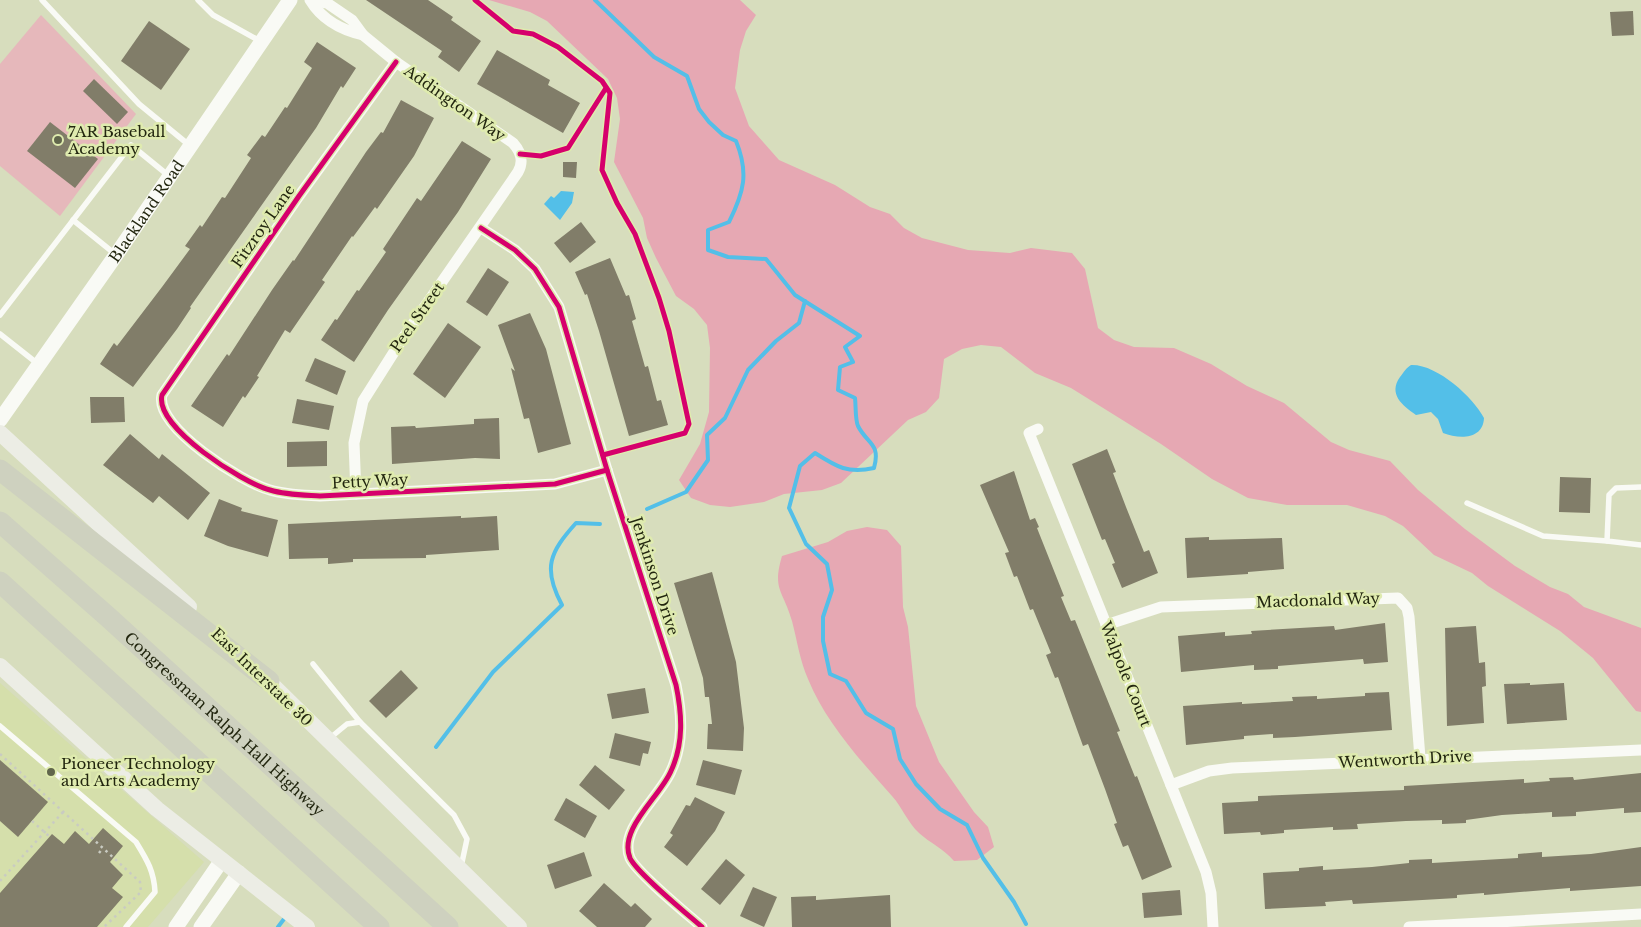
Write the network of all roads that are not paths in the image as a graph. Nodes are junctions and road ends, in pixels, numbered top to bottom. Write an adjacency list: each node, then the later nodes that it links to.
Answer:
1 (42, 0): 7 (lane)
2 (198, 0): 5 (lane)
3 (290, 0): 5 (street, Blackland Road)
4 (312, 0): 6 (street, Addington Way)
5 (262, 42): 7 (street, Blackland Road)
6 (396, 62): 8 (street, Addington Way); 16 (street, Fitzroy Lane)
7 (191, 146): 9 (street, Blackland Road)
8 (520, 154): 11 (street, Peel Street)
9 (170, 177): 10 (lane); 12 (street, Blackland Road)
10 (73, 220): 12 (lane); 13 (lane)
11 (481, 228): 21 (street, Jenkinson Drive); 23 (street, Peel Street)
12 (116, 255): 15 (street, Blackland Road)
13 (0, 315)
14 (0, 334): 15 (lane)
15 (38, 364): 17 (street, Blackland Road)
16 (162, 408): 23 (street, Petty Way)
17 (0, 420)
18 (1038, 429): 29 (street, Walpole Court)
19 (0, 433): 32 (main road, East Interstate 30)
20 (0, 470): 32 (highway)
21 (607, 470): 23 (street, Petty Way); 50 (street, Jenkinson Drive)
22 (1641, 487): 26 (lane)
23 (356, 494)
24 (1467, 503): 26 (lane)
25 (0, 522): 48 (highway, Congressman Ralph Hall Highway)
26 (1607, 540): 27 (lane)
27 (1641, 545)
28 (0, 582): 47 (highway)
29 (1106, 625): 37 (street, Macdonald Way); 38 (street, Walpole Court)
30 (313, 664): 33 (lane)
31 (0, 666): 39 (main road)
32 (268, 681): 35 (main road, East Interstate 30)
33 (360, 722): 35 (lane); 40 (lane)
34 (0, 726): 43 (lane)
35 (328, 740): 40 (main road, East Interstate 30)
36 (1641, 750): 37 (street, Wentworth Drive)
37 (1420, 758): 38 (street, Wentworth Drive)
38 (1172, 785): 51 (street, Walpole Court)
39 (222, 860): 41 (main road); 44 (street)
40 (460, 869): 49 (main road, East Interstate 30)
41 (239, 873): 45 (street); 46 (main road)
42 (1641, 914): 52 (street)
43 (126, 927)
44 (176, 927)
45 (200, 927)
46 (307, 927)
47 (379, 927)
48 (448, 927)
49 (519, 927)
50 (702, 927)
51 (1213, 927)
52 (1408, 927)

